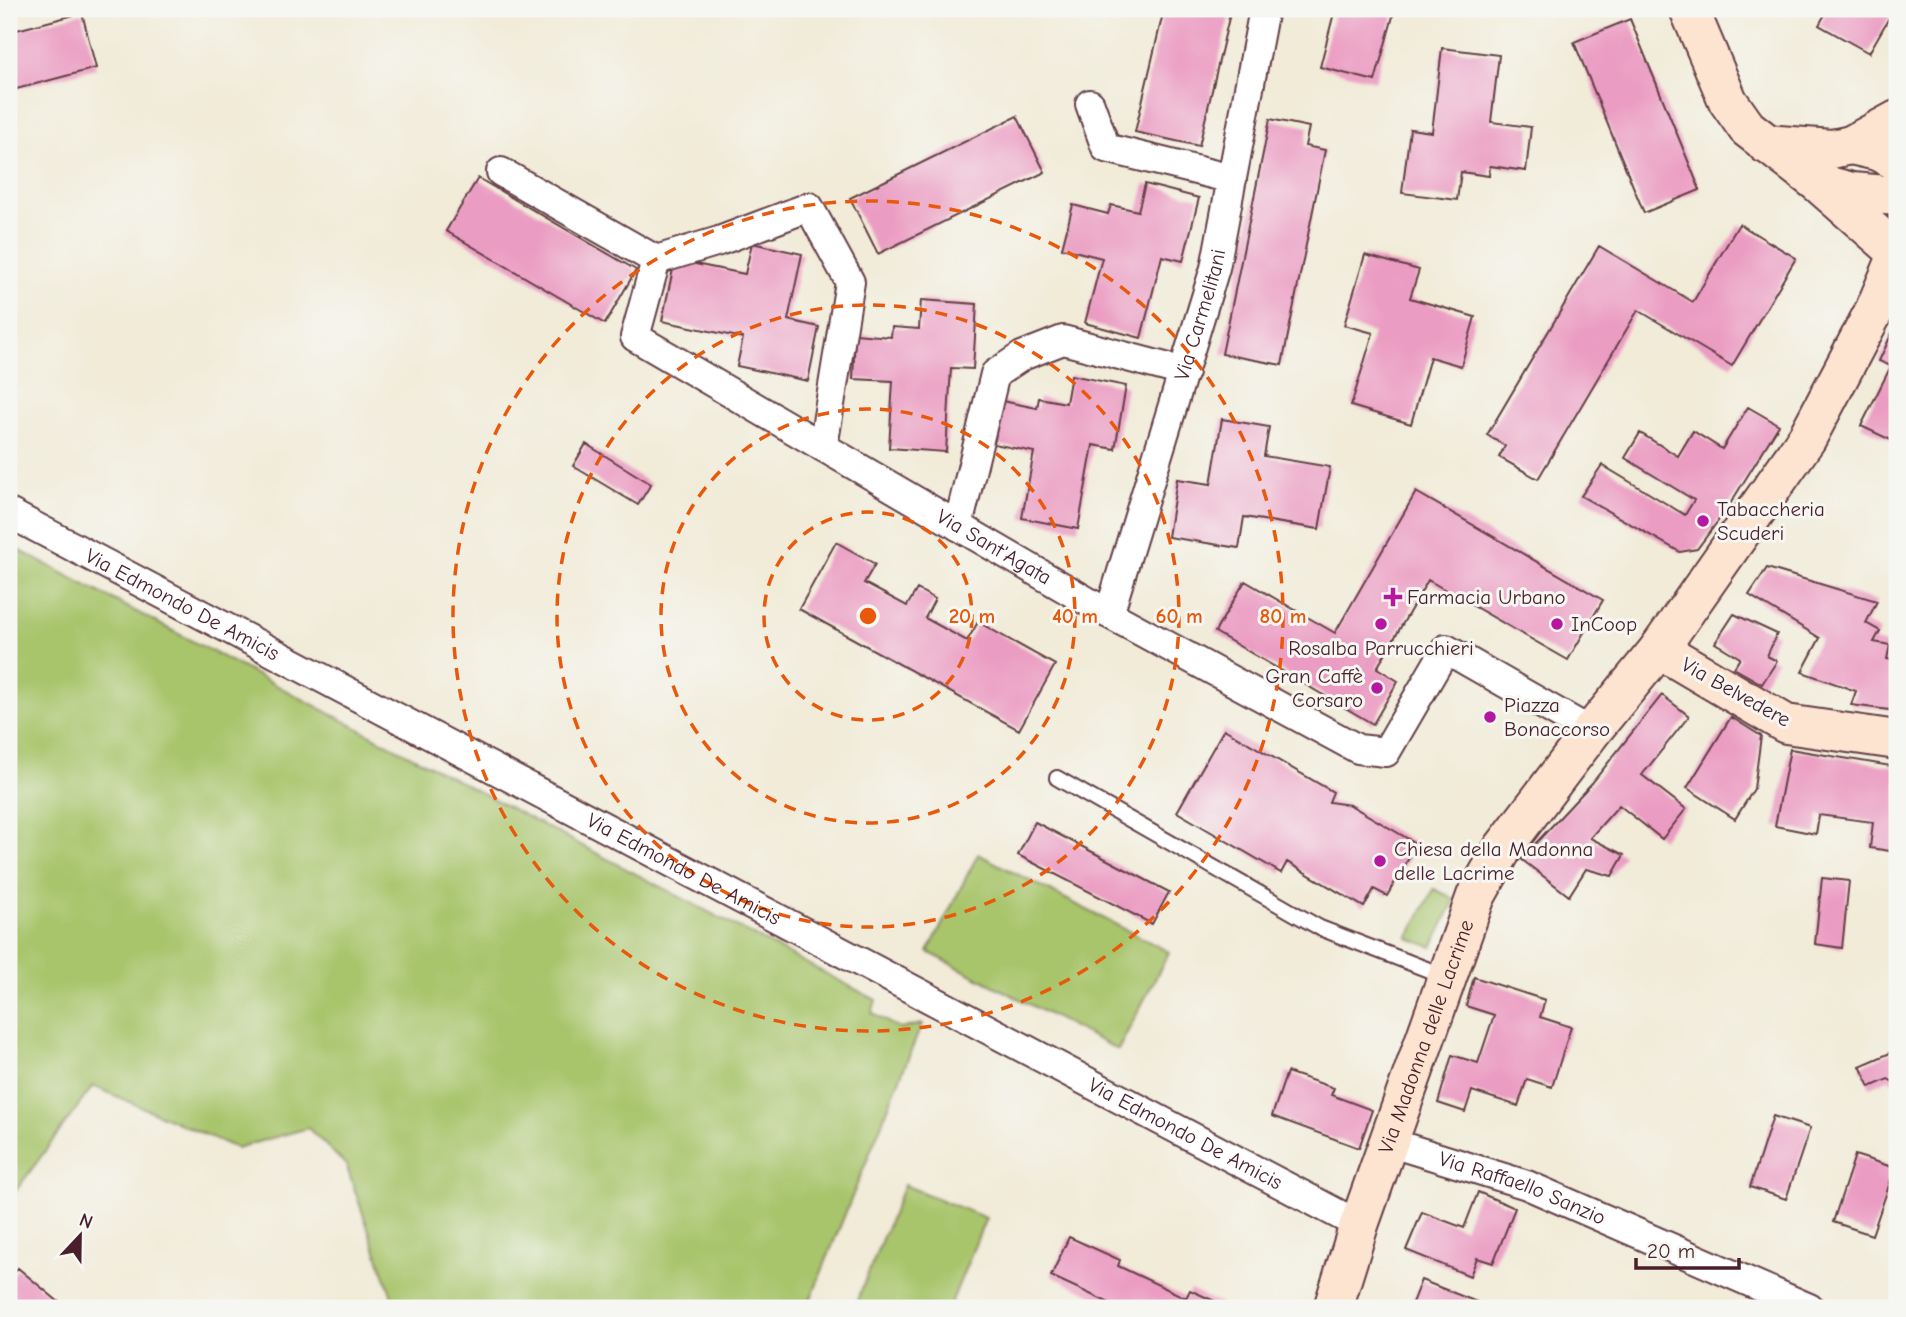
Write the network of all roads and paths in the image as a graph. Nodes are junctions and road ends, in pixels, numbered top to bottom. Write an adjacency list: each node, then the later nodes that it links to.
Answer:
1 (1264, 9): 9 (street, Via Carmelitani)
2 (1689, 9): 5 (main road)
3 (1090, 104): 9 (street)
4 (1897, 120): 6 (main road)
5 (1766, 144): 6 (main road); 10 (main road)
6 (1851, 145): 7 (main road)
7 (1897, 161)
8 (501, 172): 14 (street)
9 (1232, 179): 15 (street, Via Carmelitani)
10 (1816, 182): 11 (main road); 12 (main road)
11 (1897, 197)
12 (1897, 252)
13 (1897, 257): 20 (main road, Via Madonna delle Lacrime)
14 (656, 260): 16 (street, Via Sant'Agata); 16 (street)
15 (1184, 372): 18 (street); 19 (street, Via Carmelitani)
16 (823, 447): 18 (street, Via Sant'Agata)
17 (9, 513): 26 (street, Via Edmondo De Amicis)
18 (958, 526): 19 (street, Via Sant'Agata)
19 (1109, 614): 21 (street, Via Sant'Agata)
20 (1659, 649): 21 (main road, Via Madonna delle Lacrime); 22 (main road, Via Belvedere)
21 (1591, 732): 24 (main road, Via Madonna delle Lacrime)
22 (1897, 740)
23 (1056, 778): 24 (lane)
24 (1447, 977): 25 (main road, Via Madonna delle Lacrime)
25 (1388, 1142): 26 (main road, Via Madonna delle Lacrime); 28 (street, Via Raffaello Sanzio)
26 (1359, 1225): 27 (main road, Via Madonna delle Lacrime)
27 (1333, 1308)
28 (1809, 1308)

